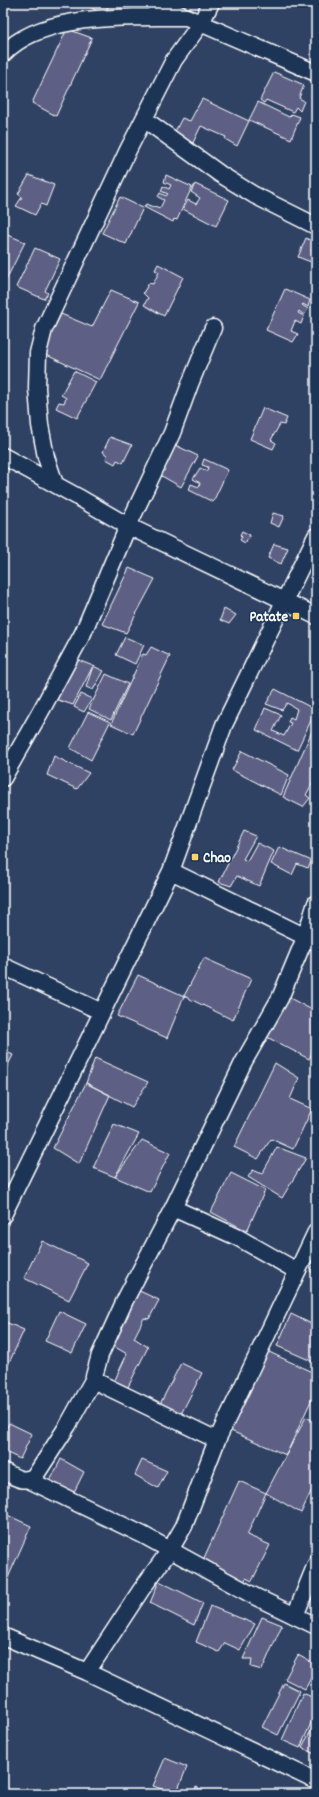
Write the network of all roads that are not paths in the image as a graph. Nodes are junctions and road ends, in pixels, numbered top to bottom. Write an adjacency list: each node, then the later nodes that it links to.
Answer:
1 (154, 3): 3 (street)
2 (211, 3): 3 (street)
3 (194, 20): 4 (street); 5 (street); 6 (street)
4 (3, 54)
5 (316, 74)
6 (144, 119): 7 (street); 10 (street)
7 (316, 226)
8 (214, 328): 11 (street)
9 (3, 456): 10 (street)
10 (55, 484): 11 (street)
11 (128, 526): 13 (street); 15 (street)
12 (316, 536): 13 (street)
13 (285, 601): 14 (street); 16 (street)
14 (316, 616)
15 (3, 778)
16 (171, 871): 18 (street); 20 (street)
17 (316, 903): 18 (street)
18 (311, 940): 21 (street)
19 (3, 966): 20 (street)
20 (102, 1012): 22 (street)
21 (173, 1208): 24 (street); 25 (street)
22 (3, 1215)
23 (316, 1232): 24 (street)
24 (298, 1271): 26 (street)
25 (93, 1380): 26 (street); 28 (street)
26 (216, 1440): 29 (street)
27 (3, 1471): 28 (street)
28 (29, 1480): 29 (street)
29 (170, 1550): 31 (street); 34 (street)
30 (316, 1564): 31 (street)
31 (295, 1616): 32 (street)
32 (316, 1626)
33 (3, 1636): 34 (street)
34 (87, 1672): 35 (street)
35 (316, 1781)

